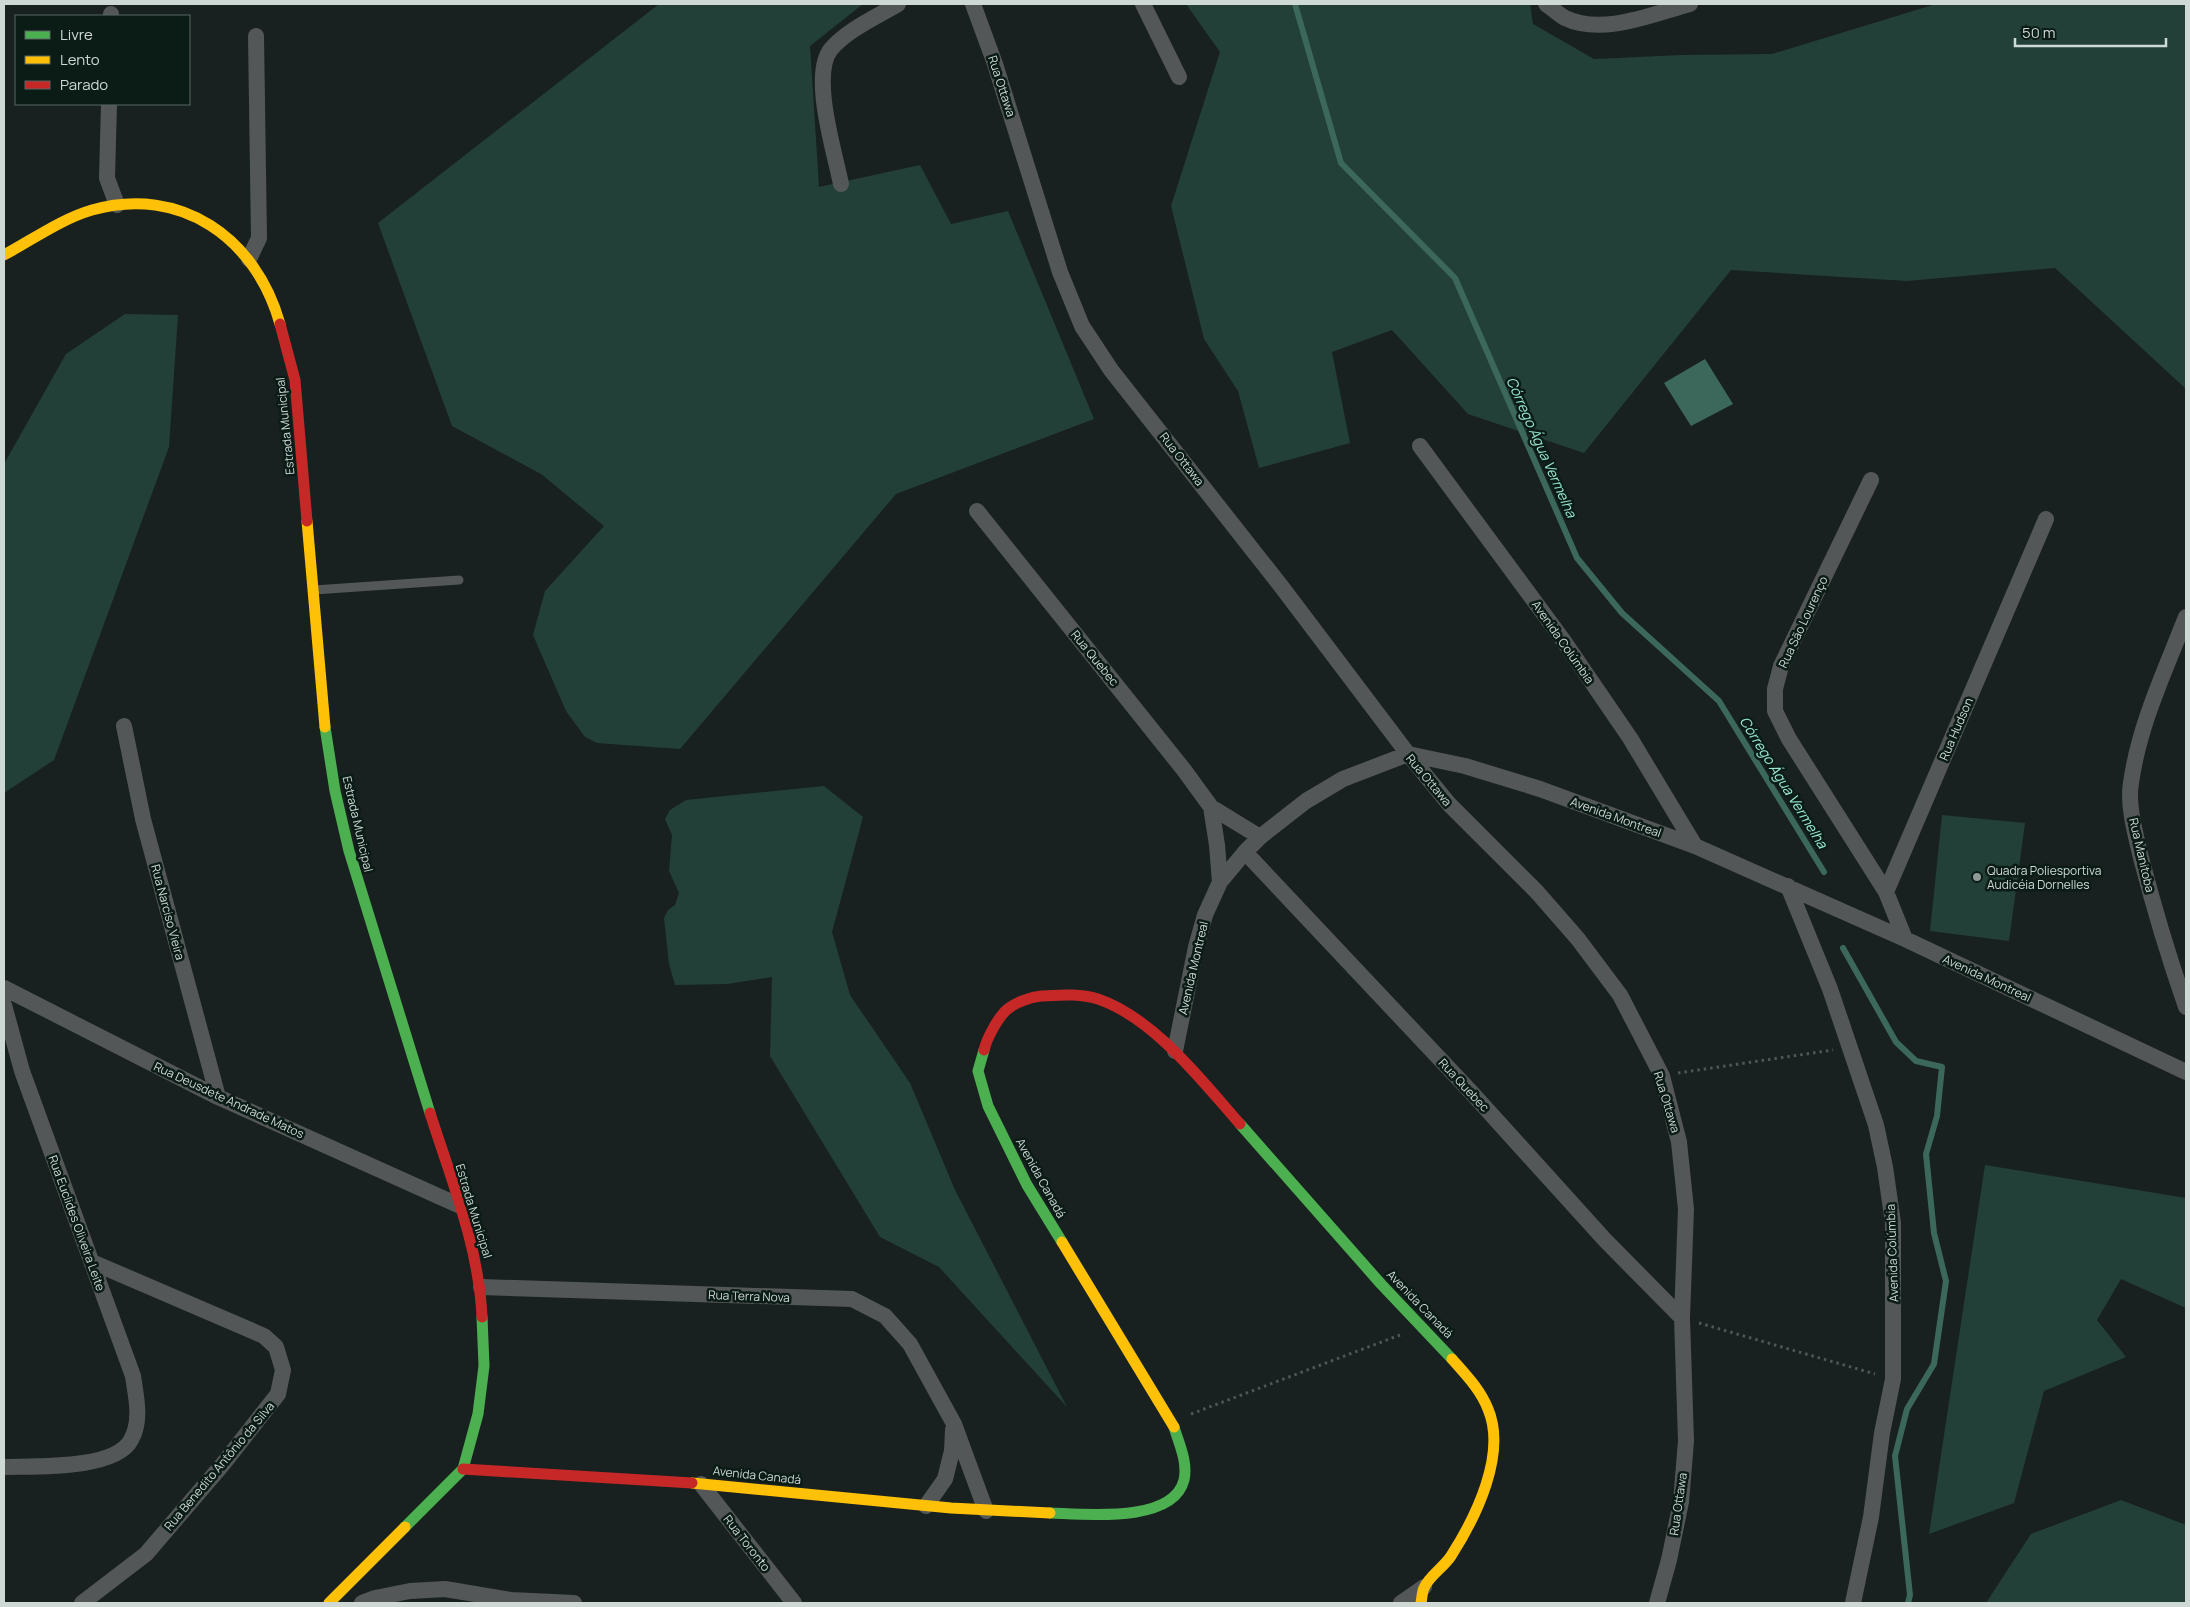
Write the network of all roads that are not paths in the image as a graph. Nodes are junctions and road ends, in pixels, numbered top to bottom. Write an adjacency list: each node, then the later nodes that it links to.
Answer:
1 (898, 4): 9 (street)
2 (973, 4): 21 (street, Rua Ottawa)
3 (1143, 4): 7 (street)
4 (1546, 4): 5 (street)
5 (1690, 4)
6 (256, 36): 12 (street)
7 (1179, 76)
8 (109, 105): 10 (street)
9 (842, 184)
10 (117, 205): 11 (street, Estrada Municipal); 12 (street, Estrada Municipal)
11 (4, 255)
12 (249, 259): 18 (street, Estrada Municipal)
13 (1420, 446): 24 (street, Avenida Colúmbia)
14 (1871, 480): 28 (street, Rua São Lourenço)
15 (977, 511): 22 (street, Rua Quebec)
16 (2046, 520): 28 (street, Rua Hudson)
17 (459, 580): 18 (lane)
18 (313, 590): 36 (street, Estrada Municipal)
19 (2186, 617): 32 (street, Rua Manitoba)
20 (124, 726): 35 (street, Rua Narciso Vieira)
21 (1408, 754): 23 (street, Avenida Montreal); 24 (street, Avenida Montreal); 39 (street, Rua Ottawa)
22 (1211, 807): 23 (street, Rua Quebec); 26 (street, Rua Quebec)
23 (1260, 837): 25 (street, Avenida Montreal)
24 (1695, 846): 27 (street, Avenida Montreal)
25 (1245, 852): 26 (street, Avenida Montreal); 39 (street, Rua Quebec)
26 (1220, 882): 33 (street, Avenida Montreal)
27 (1788, 886): 29 (street, Avenida Montreal); 56 (street, Avenida Colúmbia)
28 (1886, 892): 29 (street)
29 (1905, 939): 34 (street, Avenida Montreal)
30 (4, 988): 35 (street, Rua Deusdete Andrade Matos)
31 (4, 1006): 37 (street, Rua Euclides Oliveira Leite)
32 (2186, 1007)
33 (1175, 1051): 45 (street, Avenida Canadá); 47 (street, Avenida Canadá)
34 (2186, 1072)
35 (218, 1097): 36 (street, Rua Deusdete Andrade Matos)
36 (458, 1206): 38 (street, Estrada Municipal)
37 (92, 1262): 41 (street, Rua Euclides Oliveira Leite); 48 (street, Rua Benedito Antônio da Silva)
38 (481, 1287): 40 (street, Rua Terra Nova); 42 (street, Estrada Municipal)
39 (1682, 1318): 55 (street, Rua Ottawa)
40 (954, 1424): 44 (street); 45 (street, Rua Terra Nova)
41 (4, 1467)
42 (463, 1469): 43 (street, Avenida Canadá); 49 (street)
43 (701, 1484): 44 (street, Avenida Canadá); 53 (street, Rua Toronto)
44 (926, 1506): 45 (street, Avenida Canadá)
45 (986, 1510)
46 (445, 1589): 50 (street); 51 (street); 52 (street)
47 (1423, 1595): 54 (street)
48 (82, 1603)
49 (329, 1603)
50 (362, 1603)
51 (434, 1603)
52 (574, 1603)
53 (794, 1603)
54 (1401, 1603)
55 (1657, 1603)
56 (1853, 1603)

